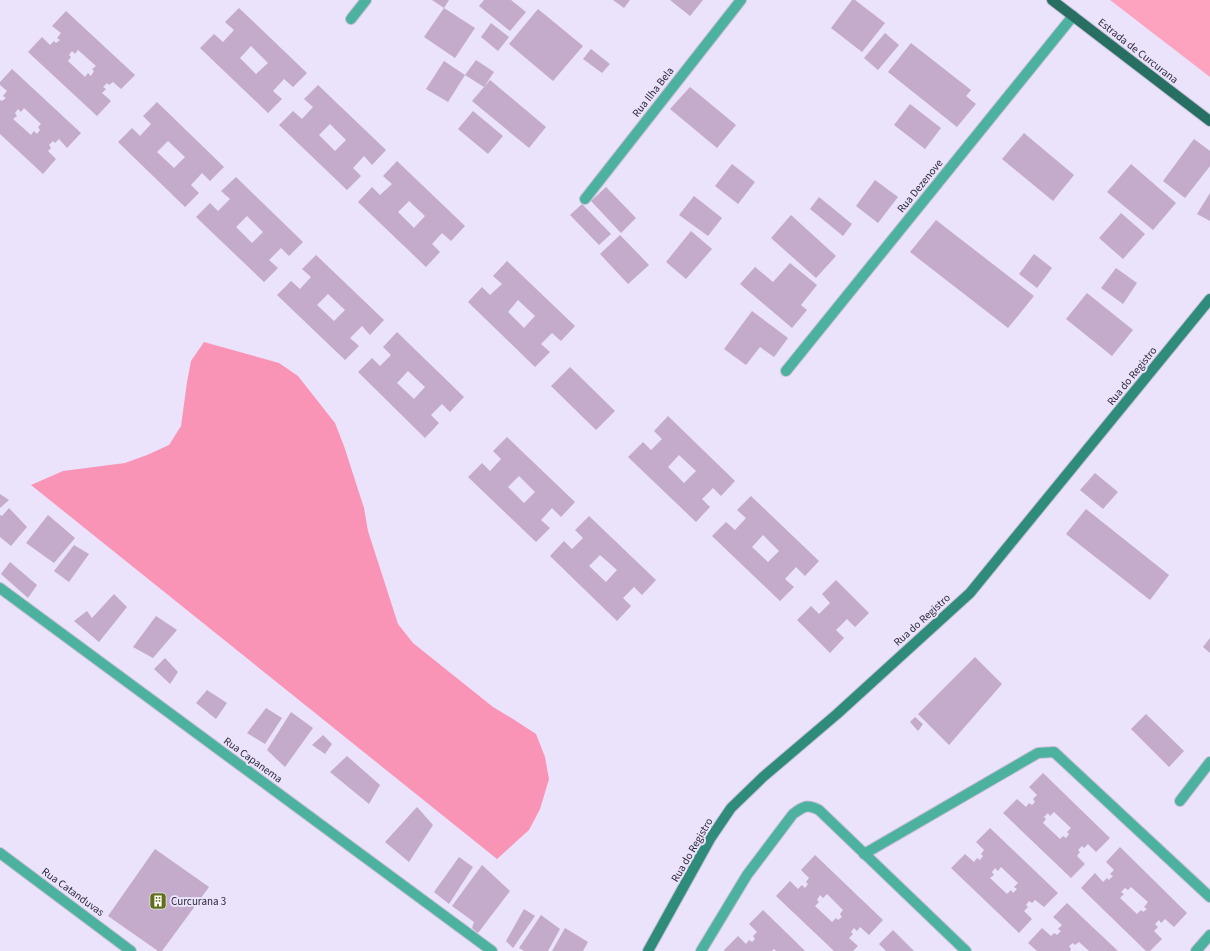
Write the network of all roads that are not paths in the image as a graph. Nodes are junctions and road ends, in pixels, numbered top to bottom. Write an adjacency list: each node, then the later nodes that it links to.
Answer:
1 (366, 0): 5 (street)
2 (741, 0): 7 (street, Rua Ilha Bela)
3 (1052, 0): 4 (main road, Estrada de Curcurana)
4 (1073, 16): 6 (main road, Estrada de Curcurana); 9 (street, Rua Dezenove)
5 (351, 20)
6 (1210, 121)
7 (585, 199)
8 (1210, 299): 19 (street, Rua do Registro)
9 (786, 371)
10 (0, 588): 18 (street, Rua Capanema)
11 (1210, 762): 12 (street)
12 (1180, 801)
13 (0, 853): 17 (street, Rua Catanduvas)
14 (864, 854): 15 (street); 20 (street); 21 (street)
15 (1210, 897)
16 (1210, 935): 22 (street)
17 (131, 951)
18 (492, 951)
19 (648, 951)
20 (701, 951)
21 (966, 951)
22 (1196, 951)

